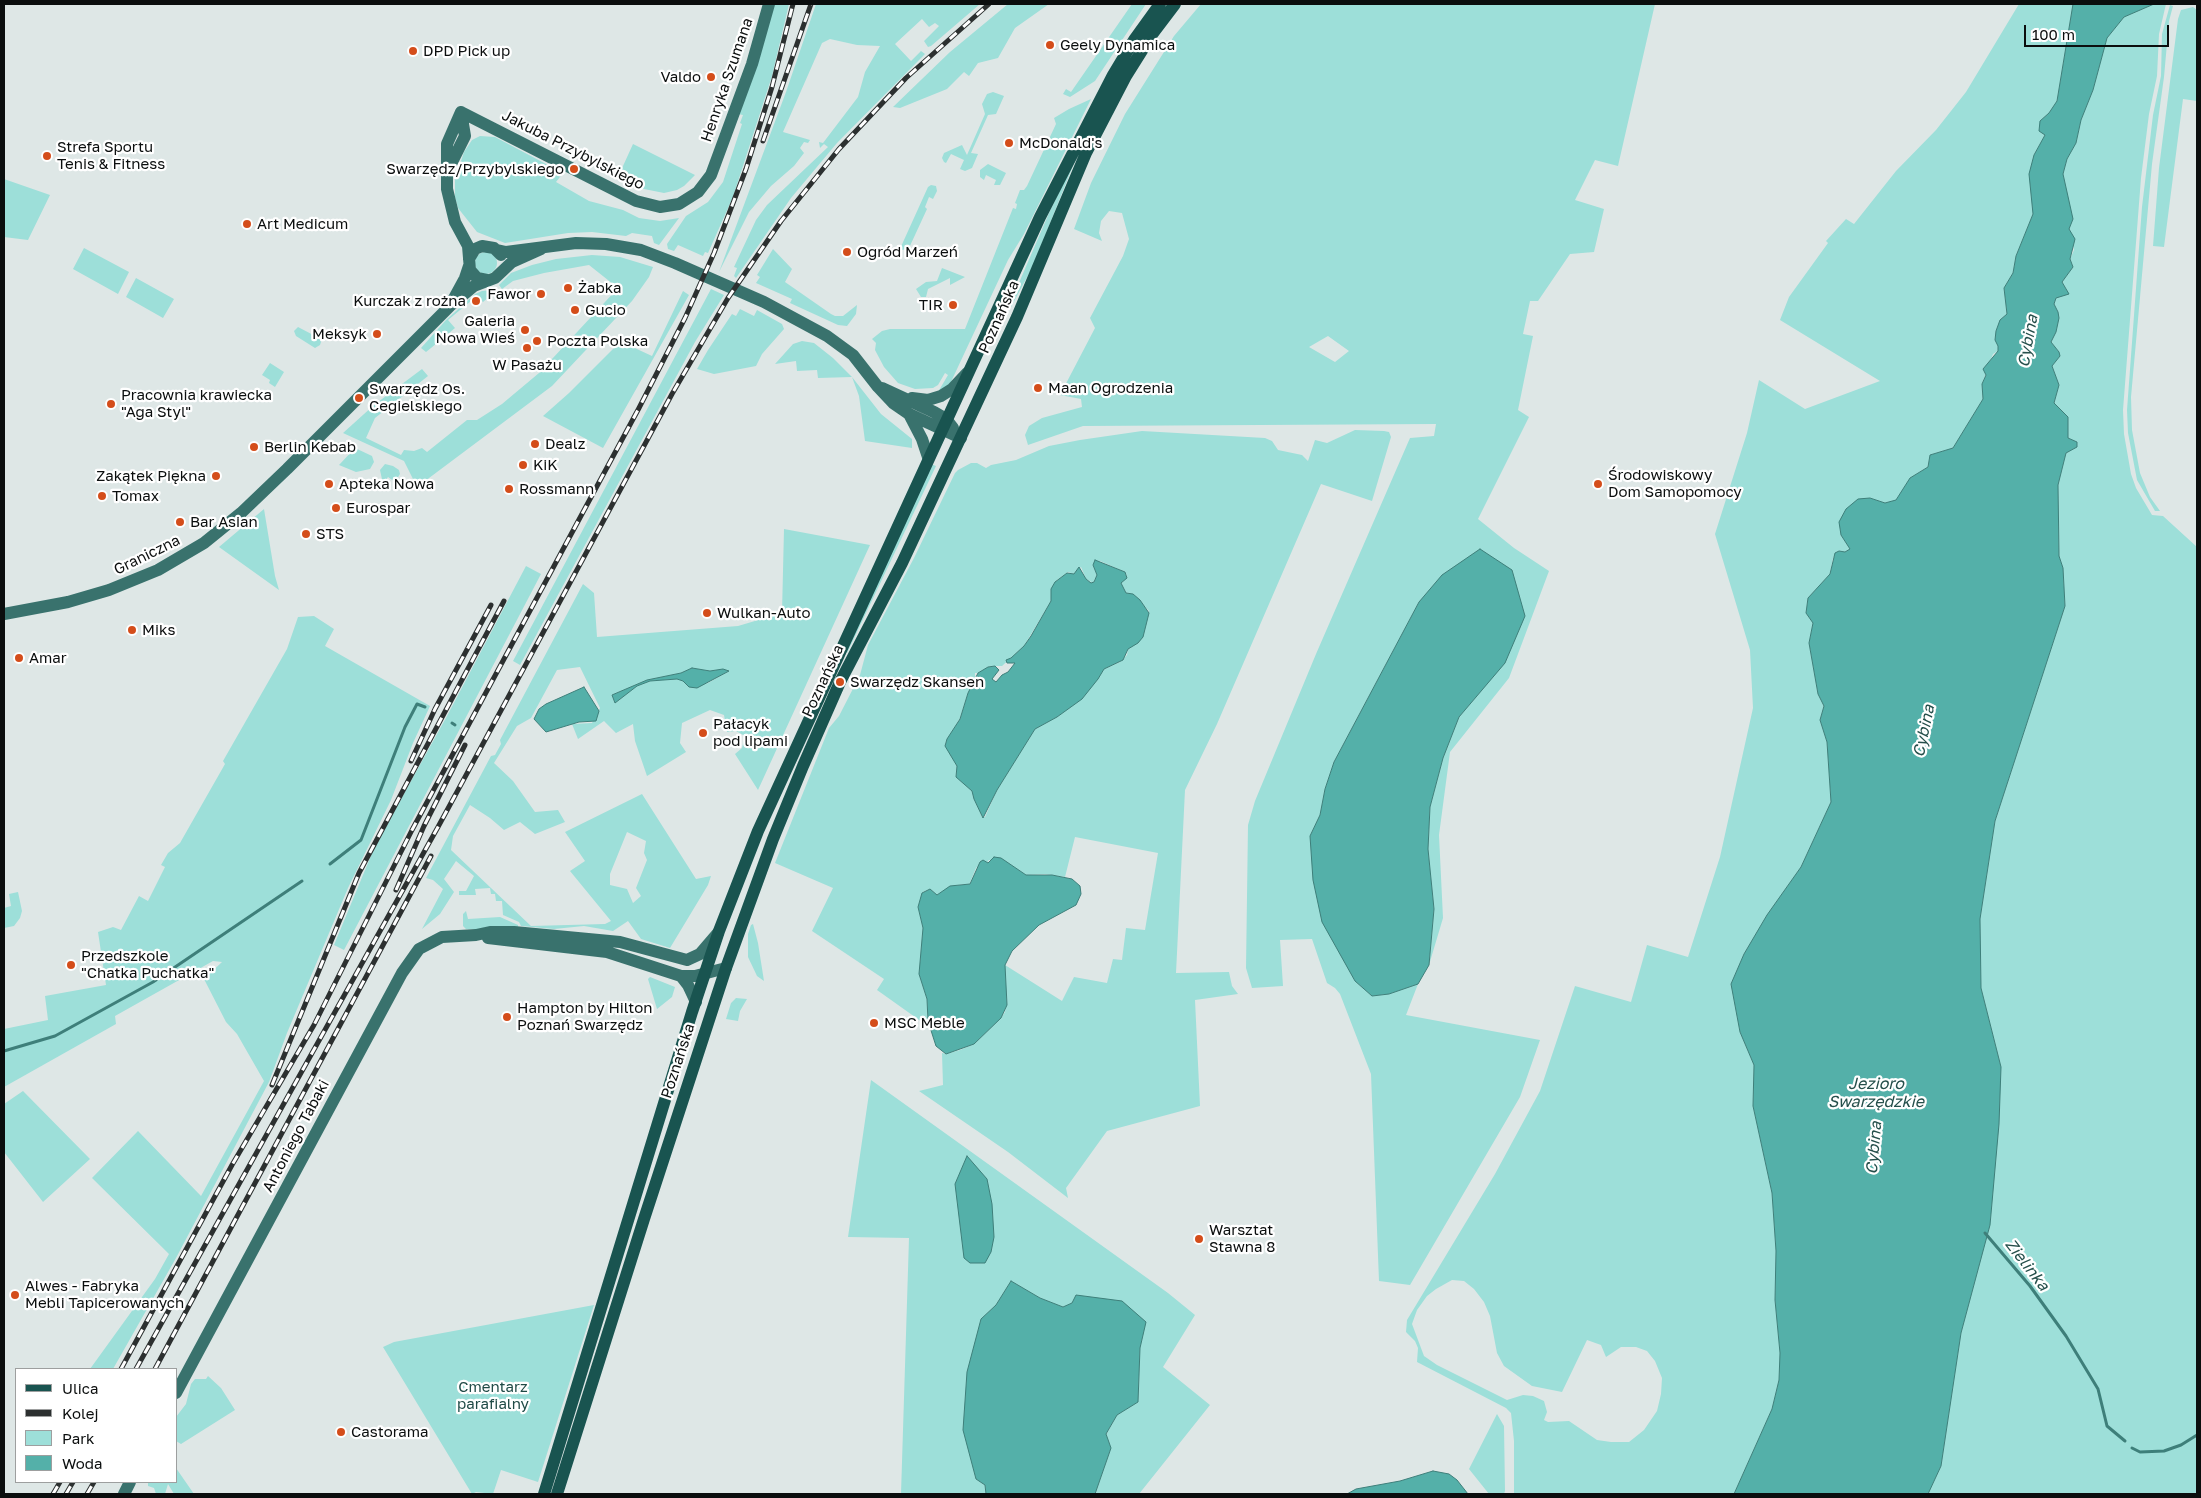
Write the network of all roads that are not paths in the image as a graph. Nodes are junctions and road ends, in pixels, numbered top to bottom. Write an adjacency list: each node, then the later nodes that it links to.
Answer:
1 (769, 4): 7 (street, Henryka Szumana)
2 (1160, 4): 16 (main road, Poznańska)
3 (1175, 4): 21 (main road, Poznańska)
4 (461, 112): 5 (street, Jakuba Przybylskiego); 6 (street); 8 (street)
5 (489, 126): 6 (street); 7 (street, Jakuba Przybylskiego)
6 (465, 136): 8 (street)
7 (715, 165)
8 (446, 173): 9 (street)
9 (452, 207): 10 (street); 12 (street)
10 (492, 248): 11 (street); 12 (street); 13 (street)
11 (541, 249): 13 (street); 17 (street)
12 (469, 263): 14 (street); 15 (street, Graniczna)
13 (501, 272): 14 (street)
14 (487, 280): 15 (street, Graniczna)
15 (450, 306): 23 (street, Graniczna)
16 (967, 373): 18 (street); 20 (main road, Poznańska)
17 (878, 387): 18 (street); 19 (street)
18 (903, 396): 20 (street)
19 (909, 414): 20 (street); 22 (street)
20 (944, 424): 21 (street); 22 (main road, Poznańska)
21 (960, 438): 27 (main road, Poznańska)
22 (928, 457): 24 (main road, Poznańska)
23 (4, 614)
24 (720, 931): 26 (street); 28 (main road, Poznańska)
25 (476, 935): 26 (street, Antoniego Tabaki); 29 (street, Antoniego Tabaki); 31 (street, Antoniego Tabaki)
26 (687, 960): 28 (street, Antoniego Tabaki)
27 (726, 968): 28 (street, Antoniego Tabaki); 33 (main road, Poznańska)
28 (705, 974): 29 (street, Antoniego Tabaki); 30 (main road, Poznańska)
29 (681, 976): 30 (street)
30 (696, 1002): 32 (main road, Poznańska)
31 (178, 1389)
32 (544, 1494)
33 (557, 1494)

